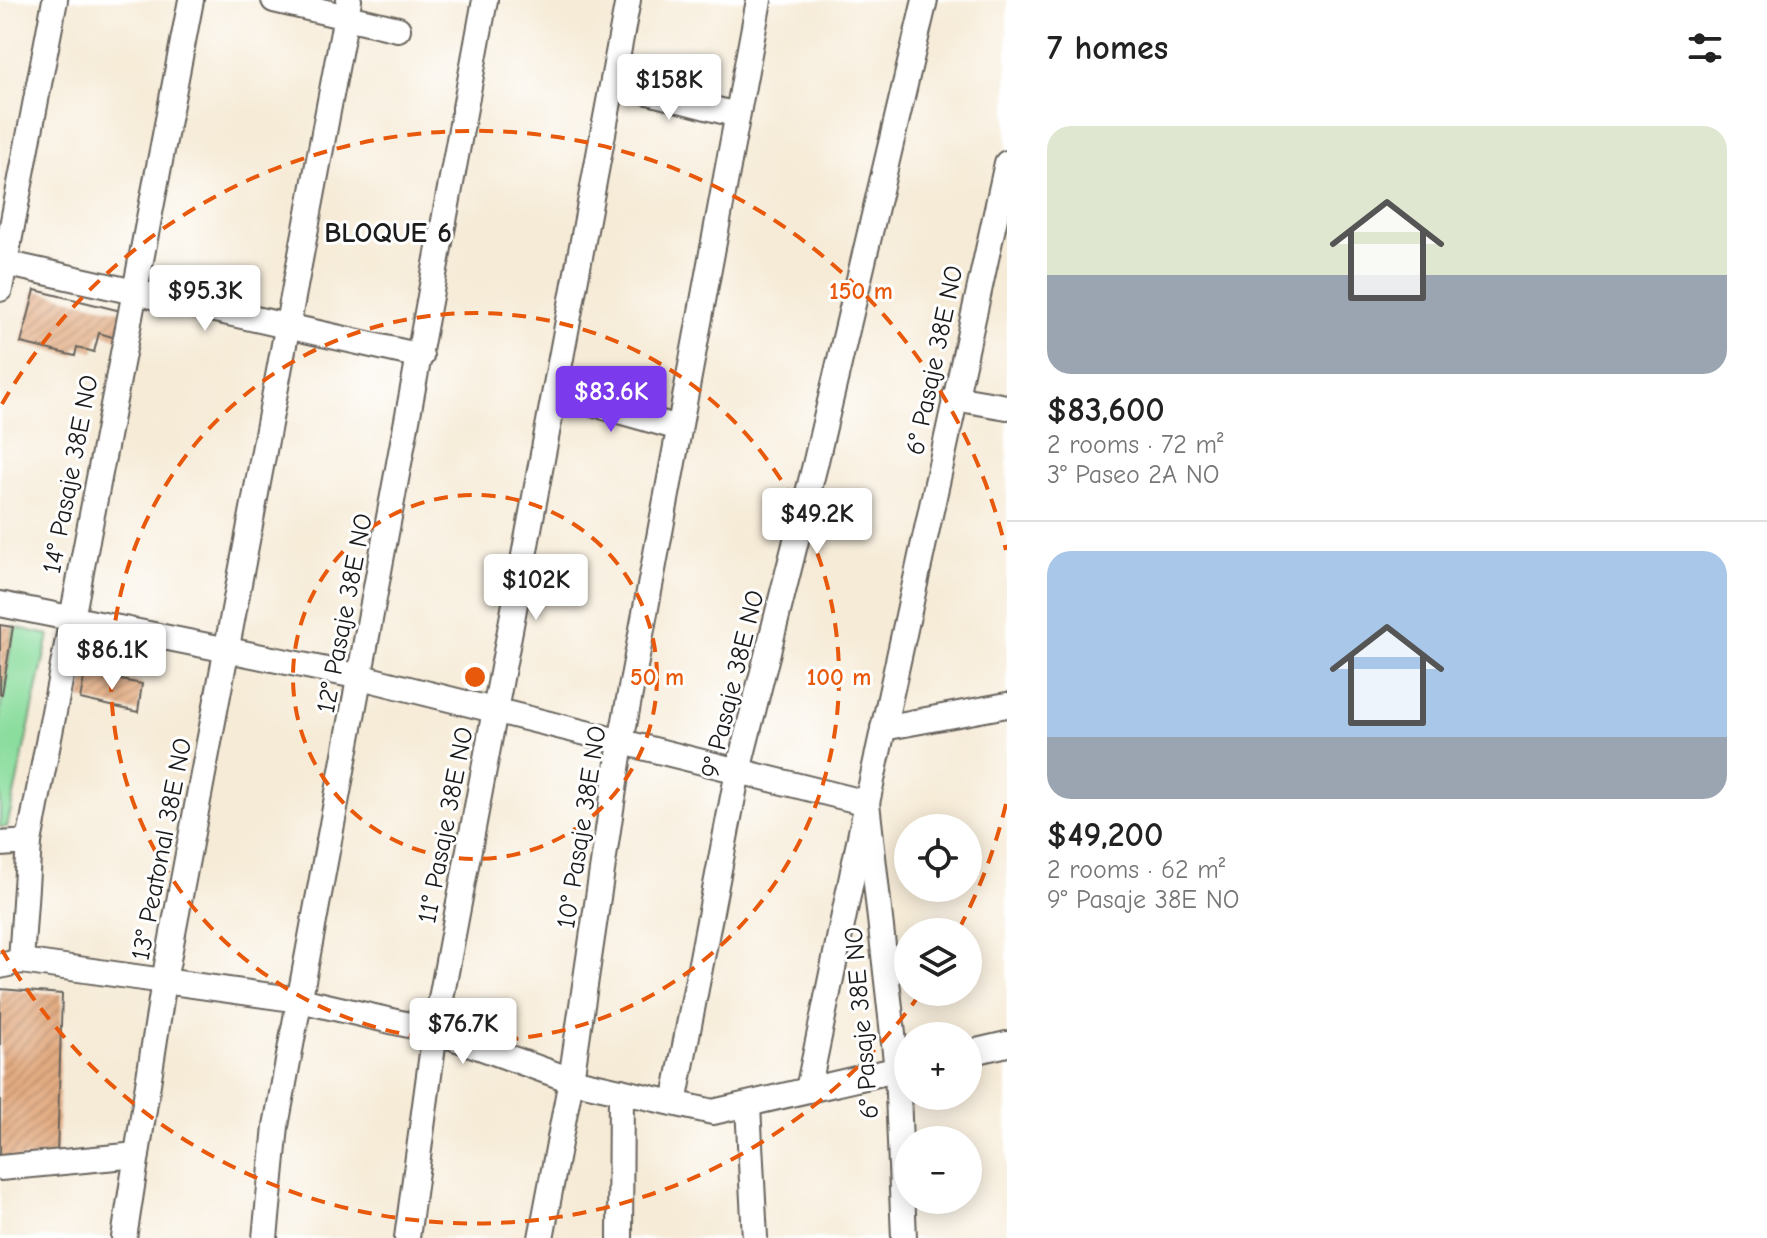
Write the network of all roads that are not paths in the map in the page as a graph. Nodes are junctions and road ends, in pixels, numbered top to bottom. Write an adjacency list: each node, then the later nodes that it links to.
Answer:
1 (55, 0): 13 (street)
2 (191, 0): 15 (street, 14° Pasaje 38E NO)
3 (274, 0): 8 (street)
4 (485, 0): 17 (street, 12° Pasaje 38E NO)
5 (628, 0): 10 (street, 11° Pasaje 38E NO)
6 (759, 0): 11 (street, 10° Pasaje 38E NO)
7 (925, 0): 30 (street, 9° Pasaje 38E NO)
8 (348, 8): 9 (street); 16 (street, 13° Peatonal 38E NO)
9 (398, 29)
10 (613, 83): 11 (street); 18 (street, 11° Pasaje 38E NO)
11 (737, 115): 21 (street, 10° Pasaje 38E NO)
12 (1007, 163): 19 (street, 6° Pasaje 38E NO)
13 (2, 262): 14 (street); 15 (street)
14 (0, 289)
15 (134, 292): 16 (street); 23 (street, 14° Pasaje 38E NO)
16 (288, 327): 17 (street); 24 (street, 13° Peatonal 38E NO)
17 (421, 356): 25 (street, 12° Pasaje 38E NO)
18 (555, 393): 21 (street); 27 (street, 11° Pasaje 38E NO)
19 (954, 398): 20 (street); 28 (street, 6° Pasaje 38E NO)
20 (1007, 407)
21 (679, 428): 29 (street, 10° Pasaje 38E NO)
22 (0, 604): 23 (street)
23 (70, 618): 24 (street); 32 (street, 14° Pasaje 38E NO)
24 (227, 650): 25 (street); 35 (street, 13° Peatonal 38E NO)
25 (361, 677): 27 (street); 36 (street, 12° Pasaje 38E NO)
26 (1007, 705): 28 (street)
27 (495, 710): 29 (street); 38 (street, 11° Pasaje 38E NO)
28 (883, 728): 31 (street, 6° Pasaje 38E NO)
29 (621, 742): 30 (street); 42 (street, 10° Pasaje 38E NO)
30 (738, 771): 31 (street); 45 (street, 9° Pasaje 38E NO)
31 (867, 803): 37 (street, 6° Pasaje 38E NO); 43 (street, 6° Pasaje 38E NO)
32 (29, 842): 33 (street); 34 (street, 14° Pasaje 38E NO)
33 (0, 844)
34 (10, 963): 35 (street)
35 (164, 981): 36 (street); 48 (street, 13° Peatonal 38E NO)
36 (300, 1000): 38 (street); 51 (street, 12° Pasaje 38E NO)
37 (896, 1022)
38 (435, 1031): 42 (street); 52 (street, 11° Pasaje 38E NO)
39 (1007, 1044): 40 (street)
40 (982, 1050)
41 (894, 1070): 43 (street)
42 (571, 1080): 44 (street); 53 (street, 10° Pasaje 38E NO)
43 (808, 1090): 46 (street)
44 (621, 1091): 45 (street); 54 (street)
45 (674, 1103): 46 (street)
46 (748, 1106): 55 (street)
47 (902, 1110): 56 (street, 6° Pasaje 38E NO)
48 (137, 1155): 49 (street); 50 (street, 13° Peatonal 38E NO)
49 (0, 1168)
50 (124, 1238)
51 (265, 1238)
52 (407, 1238)
53 (541, 1238)
54 (620, 1238)
55 (755, 1238)
56 (904, 1238)

